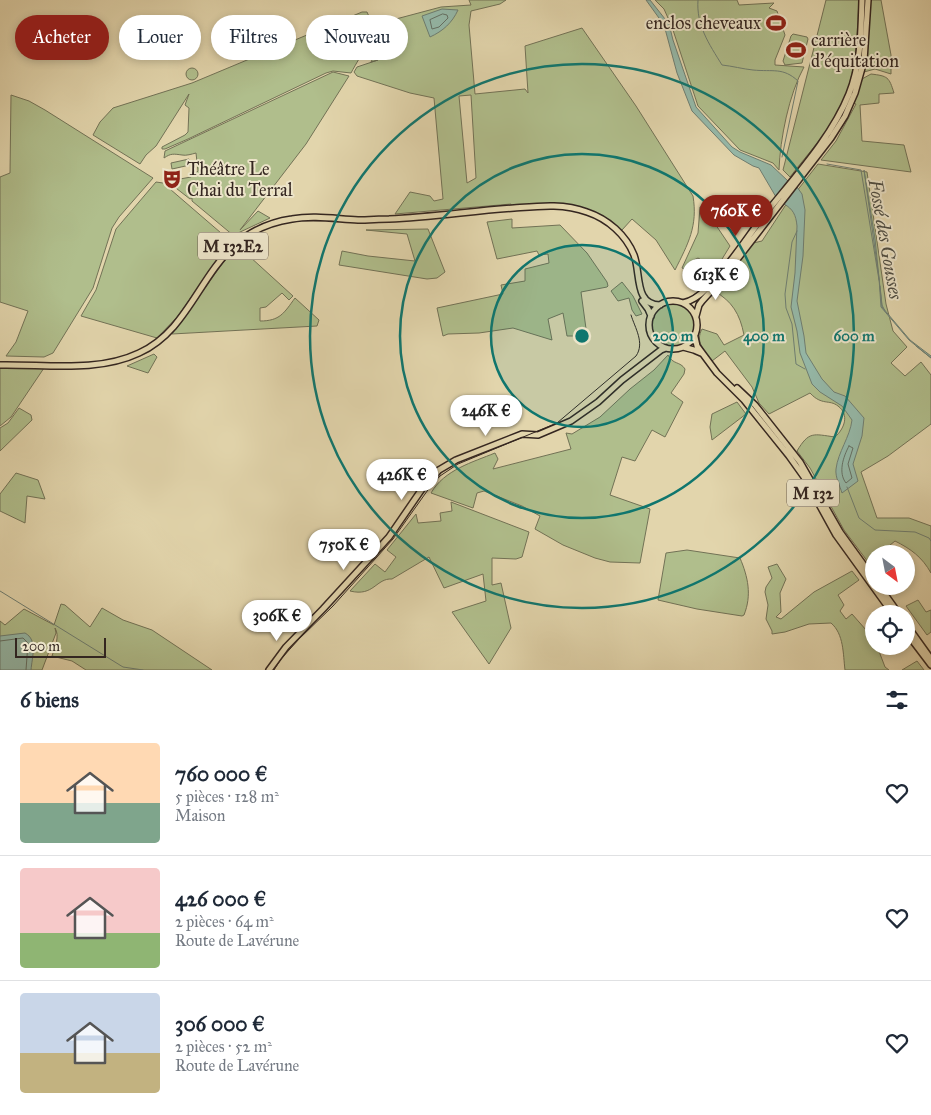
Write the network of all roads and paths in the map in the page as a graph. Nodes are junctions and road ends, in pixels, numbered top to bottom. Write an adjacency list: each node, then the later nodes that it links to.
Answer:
1 (862, 0): 3 (main road)
2 (868, 0): 3 (main road)
3 (795, 180): 4 (main road)
4 (778, 202): 6 (main road); 9 (main road)
5 (640, 286): 7 (main road, M 132E2); 8 (main road, M 132E2); 16 (main road, M 132E2)
6 (683, 302): 7 (main road); 9 (main road)
7 (660, 305): 8 (main road)
8 (651, 316): 11 (main road)
9 (696, 316): 10 (main road)
10 (695, 337): 12 (main road); 14 (main road, M 132)
11 (658, 343): 13 (main road); 15 (main road)
12 (683, 347): 13 (main road); 14 (main road, M 132)
13 (666, 348): 15 (main road)
14 (705, 358): 17 (main road, M 132)
15 (646, 362): 24 (main road)
16 (0, 365)
17 (724, 379): 18 (main road, M 132); 19 (main road, M 132)
18 (865, 567)
19 (887, 605)
20 (915, 637): 22 (main road)
21 (915, 644): 23 (main road)
22 (931, 659)
23 (931, 665)
24 (269, 670)

